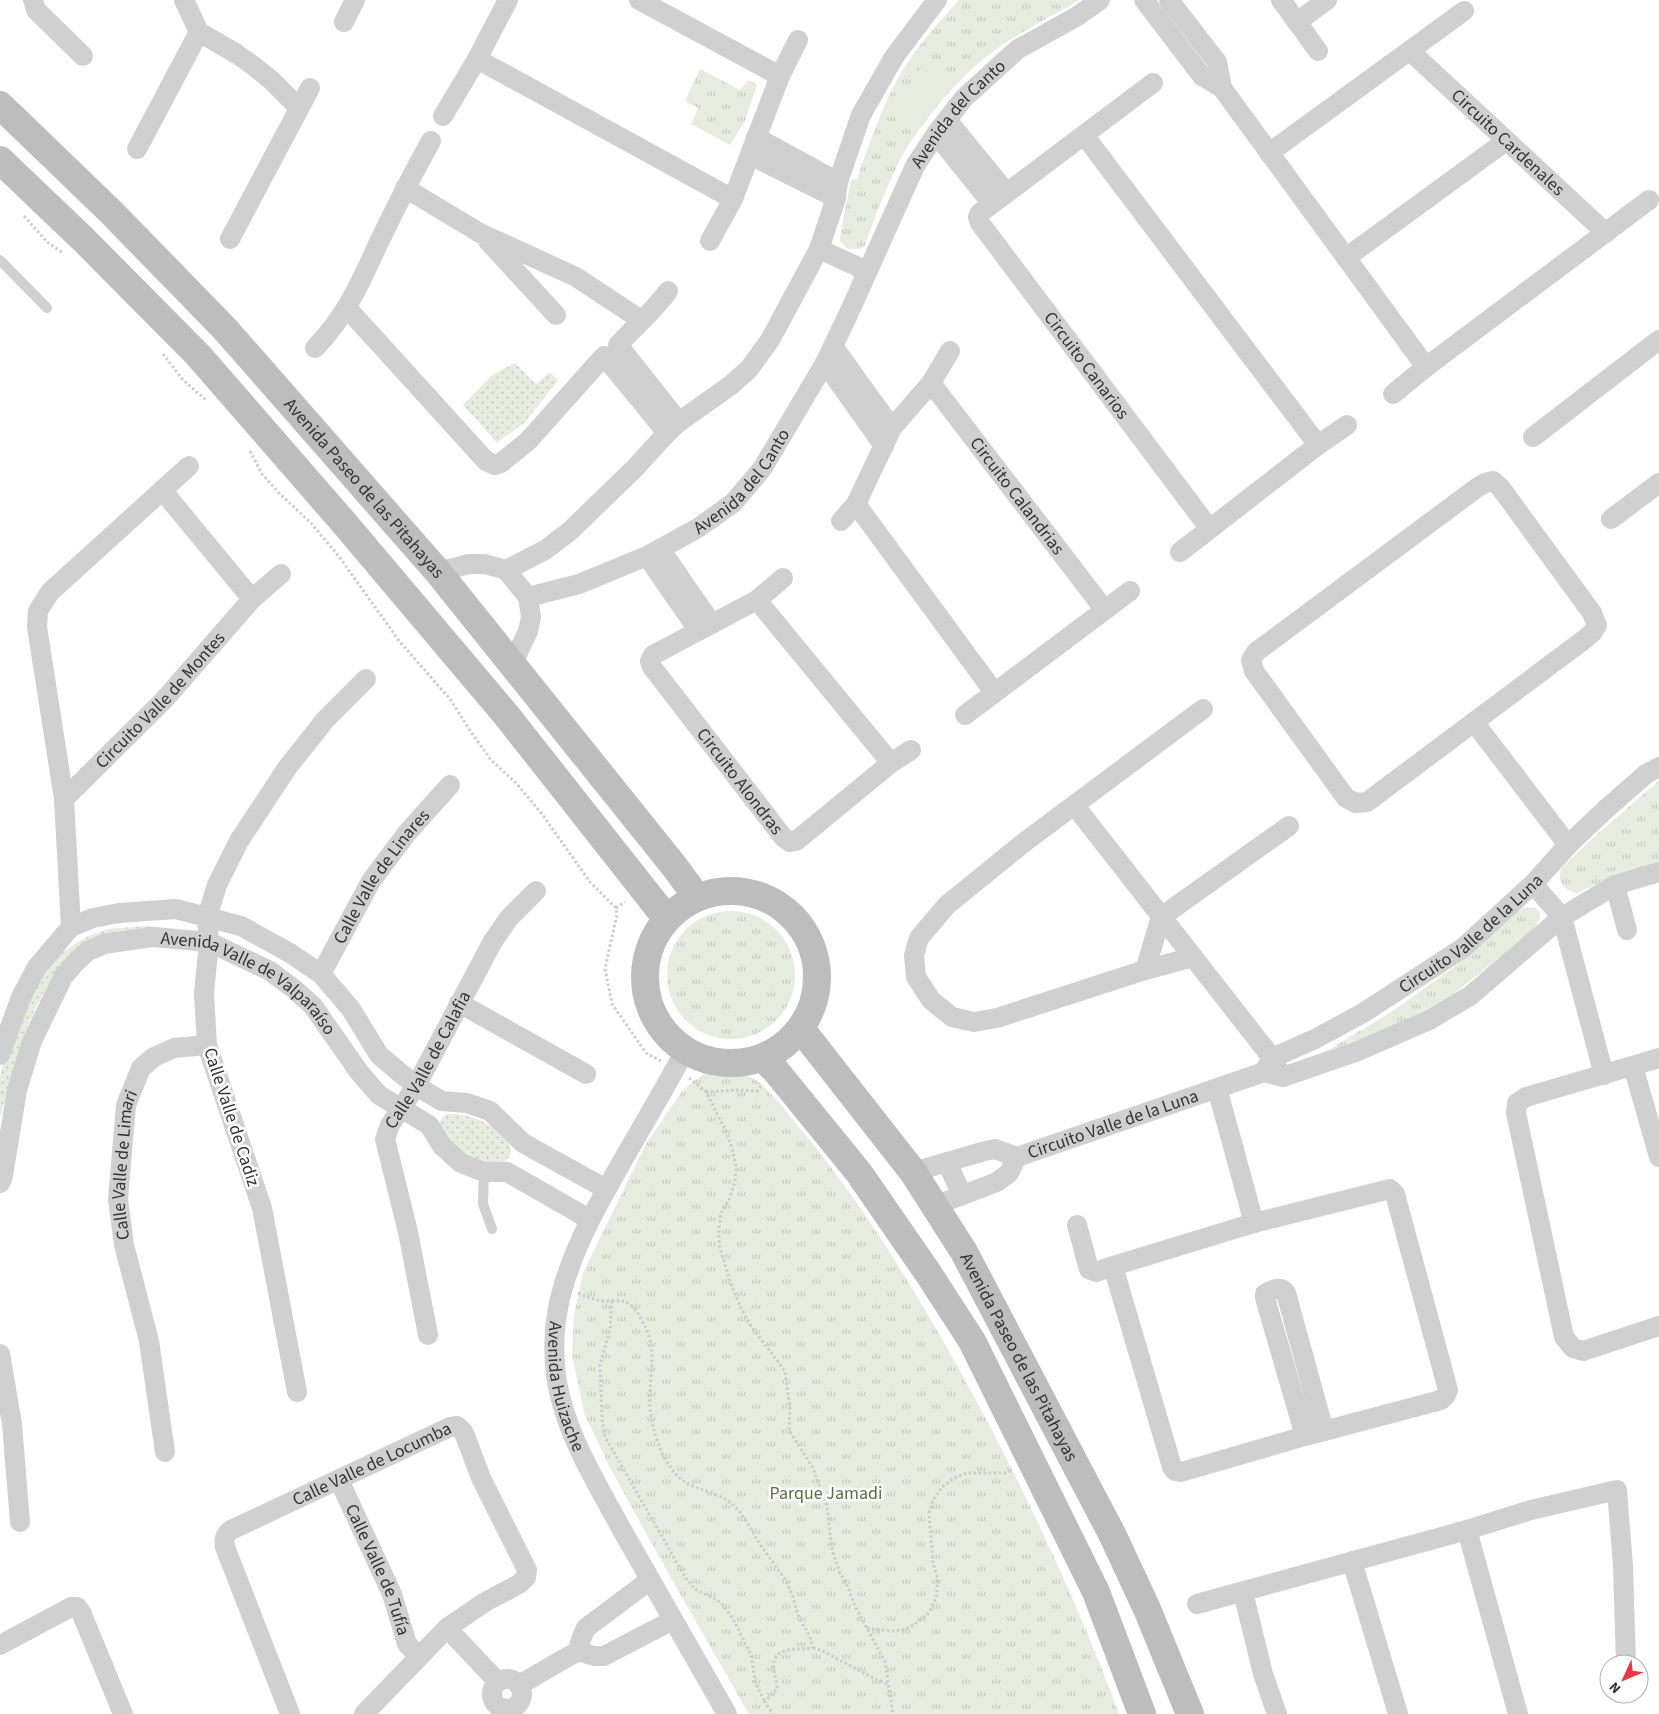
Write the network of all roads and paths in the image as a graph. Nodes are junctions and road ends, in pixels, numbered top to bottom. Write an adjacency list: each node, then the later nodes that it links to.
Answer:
1 (33, 0): 19 (street)
2 (184, 0): 15 (street)
3 (355, 0): 13 (street)
4 (508, 0): 20 (street)
5 (639, 0): 21 (street)
6 (937, 0): 37 (street)
7 (1100, 0): 28 (street, Avenida del Canto)
8 (1144, 0): 24 (street)
9 (1169, 0): 24 (street)
10 (1281, 0): 14 (street)
11 (1327, 0): 14 (street)
12 (1464, 11): 18 (street)
13 (344, 22)
14 (1297, 22): 17 (street)
15 (199, 32): 26 (street); 33 (street)
16 (798, 40): 21 (street)
17 (1318, 51)
18 (1410, 51): 31 (street, Circuito Cardenales); 34 (street)
19 (83, 56)
20 (477, 59): 27 (street); 39 (street)
21 (780, 76): 32 (street)
22 (1153, 83): 29 (street, Circuito Canarios)
23 (310, 88): 26 (street)
24 (1222, 88): 34 (street)
25 (0, 105): 42 (street, Avenida Paseo de las Pitahayas)
26 (299, 108): 45 (street)
27 (443, 116)
28 (942, 127): 38 (street); 51 (street, Avenida del Canto)
29 (1084, 135): 38 (street, Circuito Canarios); 70 (street)
30 (431, 140): 36 (street)
31 (1506, 141): 44 (street, Circuito Cardenales); 49 (street)
32 (753, 146): 37 (street); 39 (street)
33 (137, 149)
34 (1269, 153): 49 (street)
35 (3, 169): 47 (street)
36 (405, 188): 43 (street); 54 (street)
37 (837, 190): 48 (street)
38 (999, 198): 78 (street, Circuito Canarios)
39 (733, 200): 46 (street)
40 (1649, 200): 44 (street)
41 (21, 212): 47 (path)
42 (112, 212): 47 (street); 82 (street, Avenida Paseo de las Pitahayas)
43 (480, 233): 55 (street); 56 (street)
44 (1606, 233): 62 (street)
45 (230, 239)
46 (710, 241)
47 (74, 246): 113 (street)
48 (818, 249): 51 (street); 67 (street)
49 (1347, 257): 62 (street)
50 (0, 260): 53 (lane)
51 (867, 271): 61 (street, Avenida del Canto)
52 (668, 291): 56 (street)
53 (47, 308)
54 (347, 308): 59 (street); 67 (street)
55 (556, 315)
56 (642, 320): 67 (street)
57 (1659, 340): 69 (street)
58 (158, 348): 65 (path)
59 (315, 348)
60 (950, 351): 63 (street)
61 (829, 354): 68 (street); 79 (street, Avenida del Canto)
62 (1426, 367): 64 (street)
63 (931, 383): 68 (street); 89 (street, Circuito Calandrias)
64 (1393, 394)
65 (210, 404)
66 (1347, 425): 70 (street)
67 (673, 427): 81 (street)
68 (888, 437): 75 (street)
69 (1533, 437)
70 (1318, 445): 78 (street)
71 (249, 448): 125 (path)
72 (188, 466): 74 (street)
73 (1659, 483): 76 (street)
74 (162, 490): 87 (street); 101 (street)
75 (856, 504): 77 (street); 93 (street)
76 (1611, 519)
77 (841, 521)
78 (1209, 528): 80 (street)
79 (654, 552): 86 (street, Avenida del Canto); 90 (street)
80 (1180, 552)
81 (506, 570): 82 (street); 86 (street)
82 (438, 572): 91 (street, Avenida Paseo de las Pitahayas)
83 (281, 574): 87 (street, Circuito Valle de Montes)
84 (783, 578): 88 (street, Circuito Alondras)
85 (1130, 591): 89 (street)
86 (528, 597): 91 (street)
87 (252, 600): 101 (street, Circuito Valle de Montes)
88 (757, 600): 90 (street, Circuito Alondras); 98 (street)
89 (1104, 609): 93 (street)
90 (705, 627): 98 (street, Circuito Alondras)
91 (512, 664): 109 (street, Avenida Paseo de las Pitahayas)
92 (366, 679): 110 (street, Calle Valle de Cadiz)
93 (994, 692): 95 (street)
94 (1203, 709): 102 (street)
95 (964, 714)
96 (1474, 722): 96 (street); 104 (street)
97 (911, 750): 98 (street, Circuito Alondras)
98 (891, 763)
99 (1659, 767): 104 (street, Circuito Valle de la Luna)
100 (450, 785): 119 (street, Calle Valle de Linares)
101 (64, 799): 114 (street)
102 (1075, 806): 111 (street); 118 (street)
103 (1289, 826): 111 (street)
104 (1568, 845): 106 (street, Circuito Valle de la Luna)
105 (1659, 872): 107 (street, Circuito Valle de la Luna)
106 (1533, 884): 112 (street); 128 (street, Circuito Valle de la Luna)
107 (1615, 885): 112 (street, Circuito Valle de la Luna); 115 (street)
108 (536, 890): 120 (street, Calle Valle de Calafia)
109 (698, 898): 113 (street); 121 (street)
110 (206, 917): 114 (street, Avenida Valle de Valparaíso); 116 (street, Calle Valle de Cadiz); 119 (street, Avenida Valle de Valparaíso)
111 (1161, 917): 117 (street); 118 (street)
112 (1562, 917): 128 (street, Circuito Valle de la Luna); 130 (street)
113 (667, 919): 125 (street)
114 (71, 927): 123 (street, Avenida Valle de Valparaíso)
115 (1627, 930)
116 (210, 942): 122 (street, Calle Valle de Cadiz); 135 (street, Avenida Valle de Valparaíso); 144 (street, Avenida Valle de Valparaíso)
117 (1193, 958): 118 (street); 128 (street)
118 (1144, 970)
119 (321, 974): 131 (street, Avenida Valle de Valparaíso)
120 (459, 1003): 129 (street); 131 (street, Calle Valle de Calafia)
121 (801, 1028): 126 (street); 143 (street, Avenida Paseo de las Pitahayas)
122 (207, 1045): 160 (street, Calle Valle de Cadiz); 162 (street, Calle Valle de Limari)
123 (0, 1055)
124 (1659, 1058): 127 (street)
125 (681, 1059): 126 (street); 133 (path); 145 (street, Avenida Huizache)
126 (770, 1064): 133 (path); 154 (street, Avenida Paseo de las Pitahayas)
127 (1633, 1066): 130 (street); 139 (street)
128 (1273, 1069): 132 (street, Circuito Valle de la Luna)
129 (586, 1074)
130 (1604, 1075): 157 (street)
131 (416, 1086): 134 (street, Avenida Valle de Valparaíso); 135 (street, Calle Valle de Calafia)
132 (1217, 1088): 138 (street, Circuito Valle de la Luna); 149 (street)
133 (706, 1092): 173 (path)
134 (442, 1101): 136 (street); 137 (street, Avenida Valle de Valparaíso)
135 (401, 1108): 136 (street, Avenida Valle de Valparaíso); 158 (street, Calle Valle de Calafia)
136 (429, 1125): 141 (street, Avenida Valle de Valparaíso)
137 (523, 1143): 142 (street); 145 (street, Avenida Valle de Valparaíso)
138 (1017, 1156): 140 (street, Circuito Valle de la Luna); 146 (street, Circuito Valle de la Luna)
139 (1659, 1157)
140 (947, 1162): 143 (street, Circuito Valle de la Luna); 146 (street)
141 (484, 1172): 142 (street, Avenida Valle de Valparaíso); 151 (lane)
142 (507, 1172): 148 (street, Avenida Valle de Valparaíso)
143 (913, 1172): 147 (street, Avenida Paseo de las Pitahayas)
144 (0, 1184)
145 (606, 1189): 148 (street, Avenida Huizache)
146 (962, 1195): 147 (street, Circuito Valle de la Luna)
147 (934, 1206): 152 (street, Avenida Paseo de las Pitahayas)
148 (590, 1219): 155 (street, Avenida Huizache)
149 (1254, 1223): 153 (street); 161 (street)
150 (1077, 1225): 153 (street)
151 (492, 1228)
152 (964, 1252): 154 (street); 191 (street, Avenida Paseo de las Pitahayas)
153 (1113, 1266): 161 (street)
154 (928, 1273): 163 (street, Avenida Paseo de las Pitahayas)
155 (564, 1286): 156 (path); 168 (street, Avenida Huizache)
156 (612, 1301): 175 (path); 182 (path)
157 (1659, 1326)
158 (428, 1335)
159 (0, 1354): 165 (street)
160 (297, 1392)
161 (1314, 1434): 161 (street)
162 (165, 1452)
163 (1034, 1466): 173 (path); 190 (street, Avenida Paseo de las Pitahayas)
164 (339, 1480): 172 (street, Calle Valle de Locumba); 178 (street, Calle Valle de Tufía); 185 (street, Calle Valle de Locumba)
165 (20, 1522)
166 (1467, 1530): 167 (street); 177 (street); 194 (street)
167 (1352, 1561): 169 (street); 193 (street)
168 (650, 1580): 171 (street, Avenida Huizache); 176 (street)
169 (1243, 1592): 170 (street); 192 (street)
170 (1197, 1604)
171 (673, 1620): 176 (street); 187 (street, Avenida Huizache)
172 (447, 1628): 178 (street, Calle Valle de Locumba); 179 (street)
173 (866, 1628): 180 (path)
174 (0, 1645): 184 (street)
175 (813, 1648): 180 (path); 182 (path)
176 (578, 1651): 181 (street)
177 (1626, 1654)
178 (419, 1656): 186 (street, Calle Valle de Locumba)
179 (498, 1682): 181 (street); 183 (street)
180 (888, 1684): 189 (path)
181 (519, 1685): 183 (street)
182 (765, 1702): 188 (path)
183 (491, 1709)
184 (123, 1714)
185 (290, 1714)
186 (364, 1714)
187 (727, 1714)
188 (773, 1714)
189 (894, 1714)
190 (1142, 1714)
191 (1190, 1714)
192 (1277, 1714)
193 (1398, 1714)
194 (1518, 1714)

